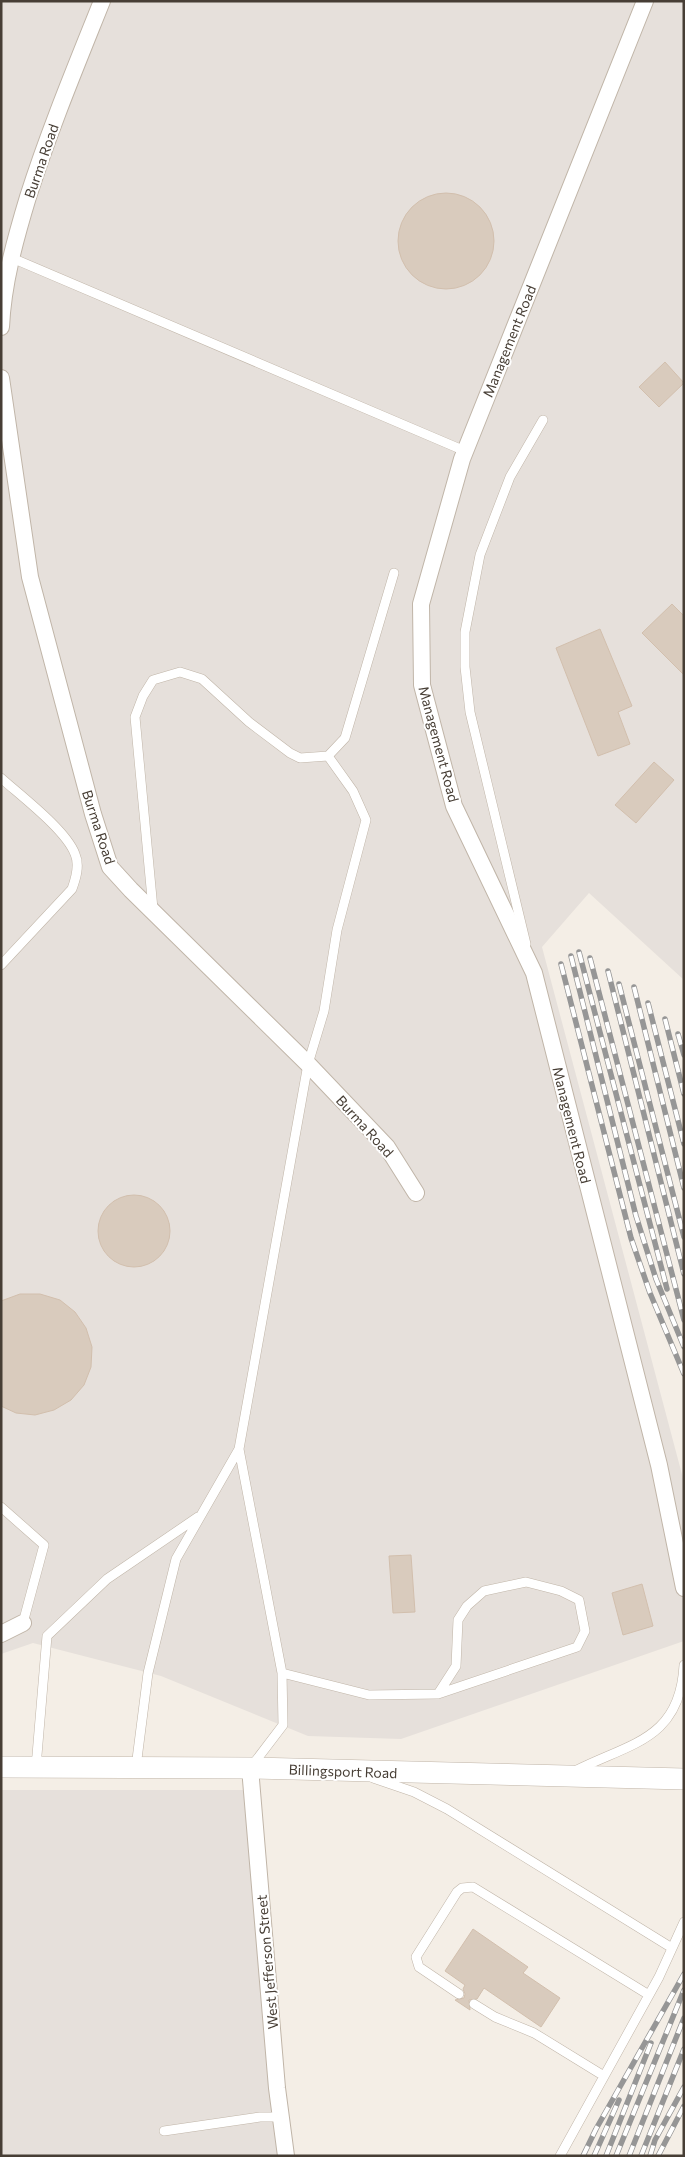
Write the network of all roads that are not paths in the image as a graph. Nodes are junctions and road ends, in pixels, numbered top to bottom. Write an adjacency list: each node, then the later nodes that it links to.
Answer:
1 (102, 1): 3 (street, Burma Road)
2 (645, 1): 7 (street, Management Road)
3 (12, 258): 4 (street, Burma Road); 7 (lane)
4 (1, 327)
5 (1, 378): 11 (street, Burma Road)
6 (543, 420): 13 (lane)
7 (465, 451): 13 (street, Management Road)
8 (394, 572): 9 (lane)
9 (328, 756): 11 (lane); 14 (lane)
10 (1, 778): 12 (lane)
11 (153, 912): 14 (street, Burma Road)
12 (1, 964)
13 (534, 973): 19 (street, Management Road)
14 (308, 1064): 15 (street, Burma Road); 16 (lane)
15 (416, 1193)
16 (239, 1449): 18 (lane); 23 (lane)
17 (1, 1506): 20 (lane)
18 (201, 1516): 26 (lane); 27 (lane)
19 (684, 1588)
20 (23, 1623): 21 (street)
21 (1, 1634)
22 (684, 1665): 30 (lane)
23 (282, 1673): 24 (lane); 28 (lane)
24 (438, 1694): 24 (lane)
25 (1, 1767): 26 (street, Billingsport Road)
26 (36, 1767): 27 (street, Billingsport Road)
27 (136, 1767): 28 (street, Billingsport Road)
28 (250, 1768): 29 (street, Billingsport Road); 38 (street, West Jefferson Street)
29 (354, 1772): 30 (street, Billingsport Road); 33 (lane)
30 (566, 1776): 31 (street, Billingsport Road)
31 (684, 1779)
32 (684, 1922): 33 (lane)
33 (672, 1948): 35 (lane)
34 (459, 1994): 35 (lane)
35 (649, 1995): 37 (lane)
36 (474, 2004): 37 (lane)
37 (604, 2076): 41 (lane)
38 (281, 2117): 39 (lane); 40 (street, West Jefferson Street)
39 (164, 2131)
40 (286, 2156)
41 (560, 2156)

